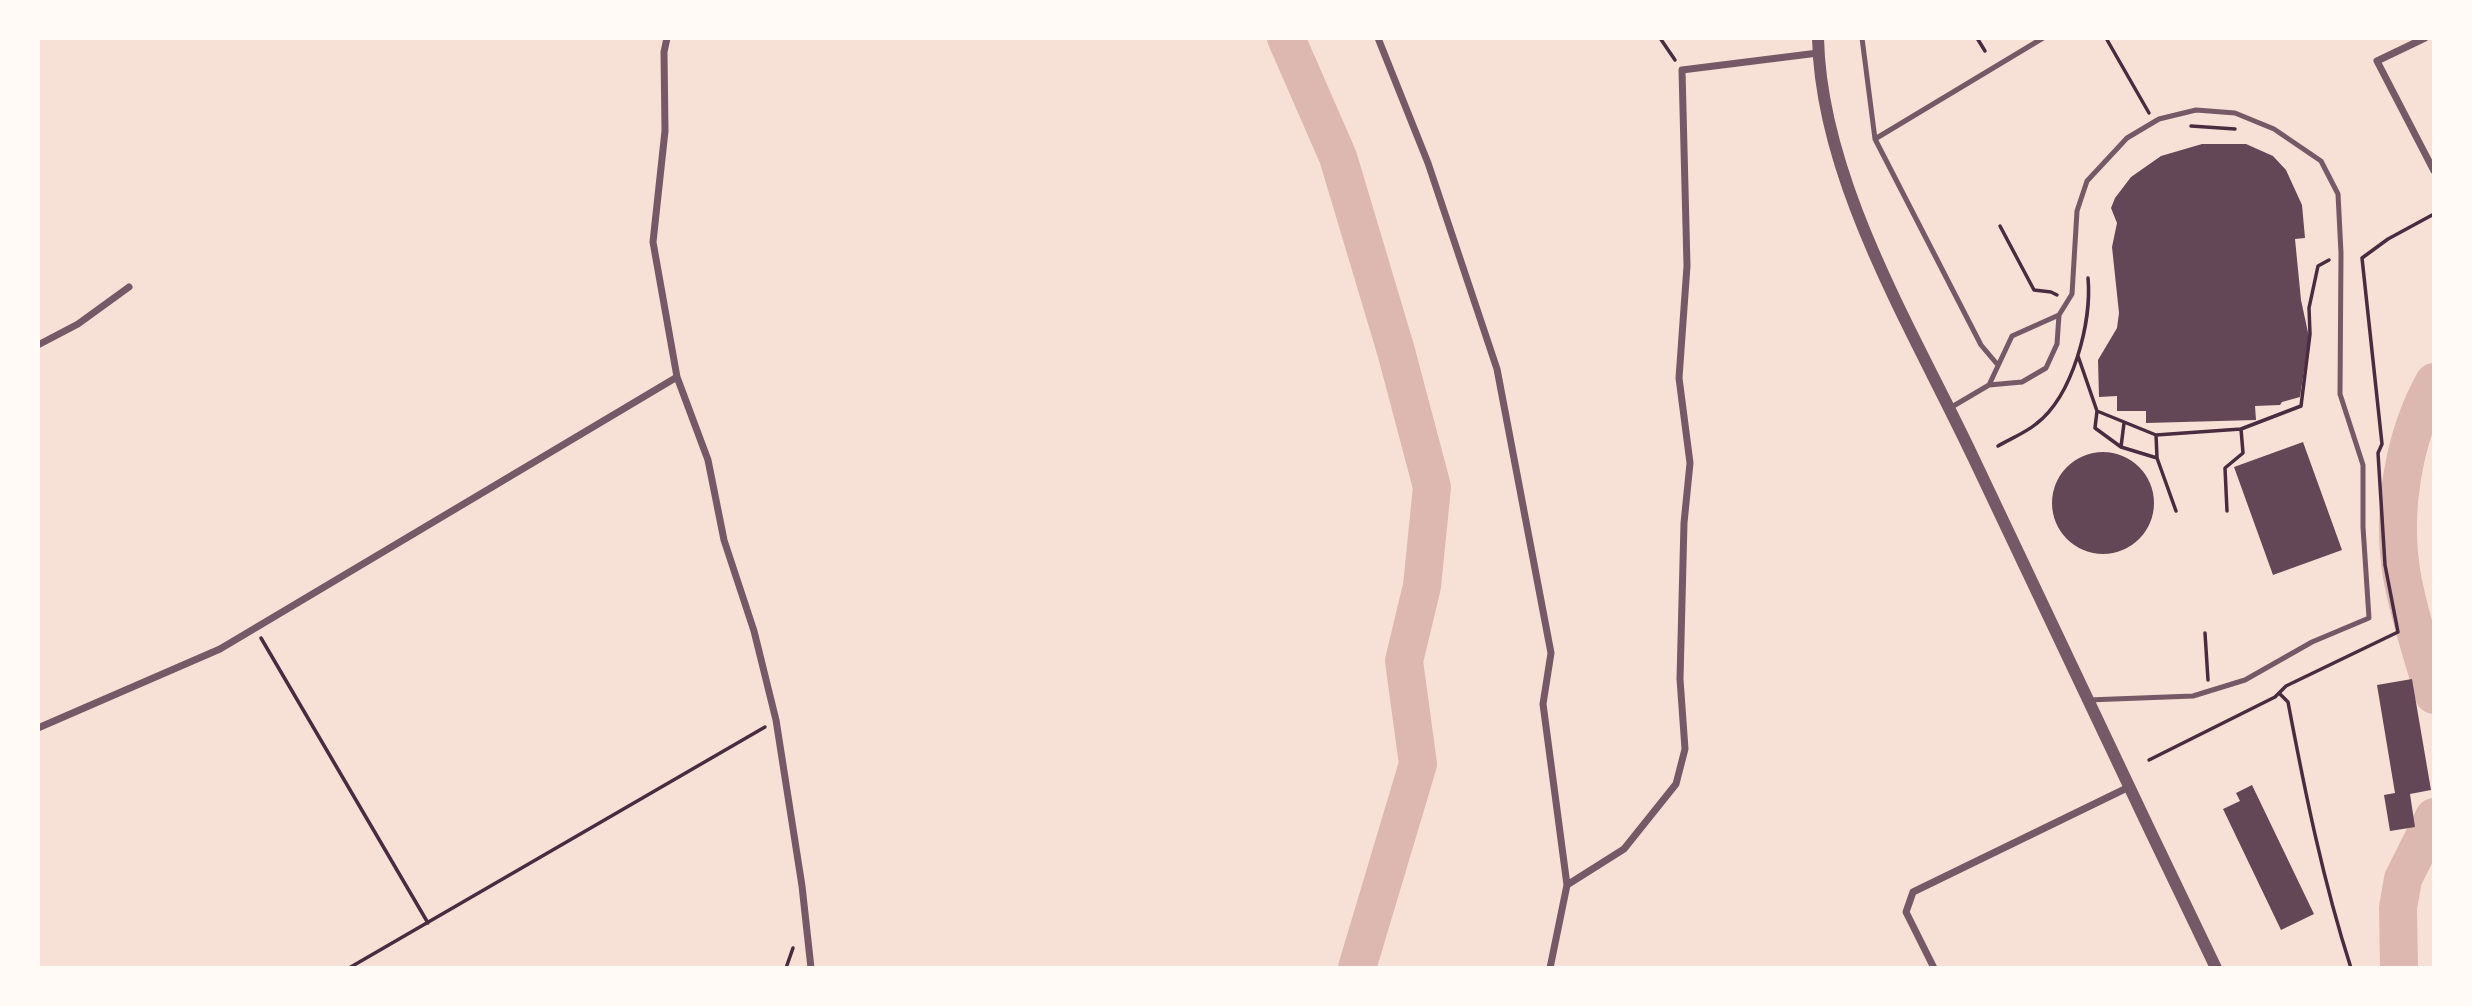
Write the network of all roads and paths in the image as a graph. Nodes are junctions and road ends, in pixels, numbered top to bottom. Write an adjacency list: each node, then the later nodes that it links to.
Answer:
1 (667, 38): 28 (street)
2 (1378, 38): 49 (street)
3 (1661, 38): 12 (path)
4 (1818, 38): 11 (street)
5 (1862, 38): 16 (lane)
6 (1977, 38): 10 (path)
7 (2043, 38): 16 (lane)
8 (2106, 38): 13 (path)
9 (2425, 38): 17 (street)
10 (1985, 51)
11 (1818, 53): 12 (street); 30 (street)
12 (1682, 70): 49 (street)
13 (2154, 121): 20 (lane); 23 (lane)
14 (2189, 125): 15 (path)
15 (2245, 129)
16 (1875, 139): 27 (lane)
17 (2434, 171)
18 (2434, 214): 43 (path)
19 (2000, 226): 23 (path)
20 (2341, 253): 33 (path); 42 (lane)
21 (2087, 269): 26 (path)
22 (129, 286): 25 (street)
23 (2067, 302): 24 (lane)
24 (2059, 316): 27 (lane); 29 (lane)
25 (38, 345)
26 (2078, 356): 31 (path); 35 (path)
27 (1997, 364): 29 (lane)
28 (677, 377): 40 (street); 45 (street)
29 (1989, 385): 30 (lane)
30 (1950, 408): 44 (street)
31 (2097, 411): 32 (path); 36 (path)
32 (2124, 423): 34 (path); 36 (path)
33 (2241, 429): 34 (path); 39 (path)
34 (2156, 435): 37 (path)
35 (1998, 446)
36 (2121, 447): 37 (path)
37 (2157, 458): 38 (path)
38 (2176, 511)
39 (2227, 511)
40 (256, 629): 46 (street); 50 (path)
41 (2205, 633): 42 (path)
42 (2209, 692): 44 (lane)
43 (2279, 693): 47 (path); 56 (path)
44 (2088, 700): 48 (street)
45 (776, 720): 50 (path); 52 (street)
46 (38, 728)
47 (2149, 760)
48 (2129, 787): 54 (street); 55 (street)
49 (1567, 885): 53 (street)
50 (428, 923): 51 (path)
51 (349, 968)
52 (811, 968)
53 (1549, 968)
54 (1934, 968)
55 (2216, 968)
56 (2351, 968)

